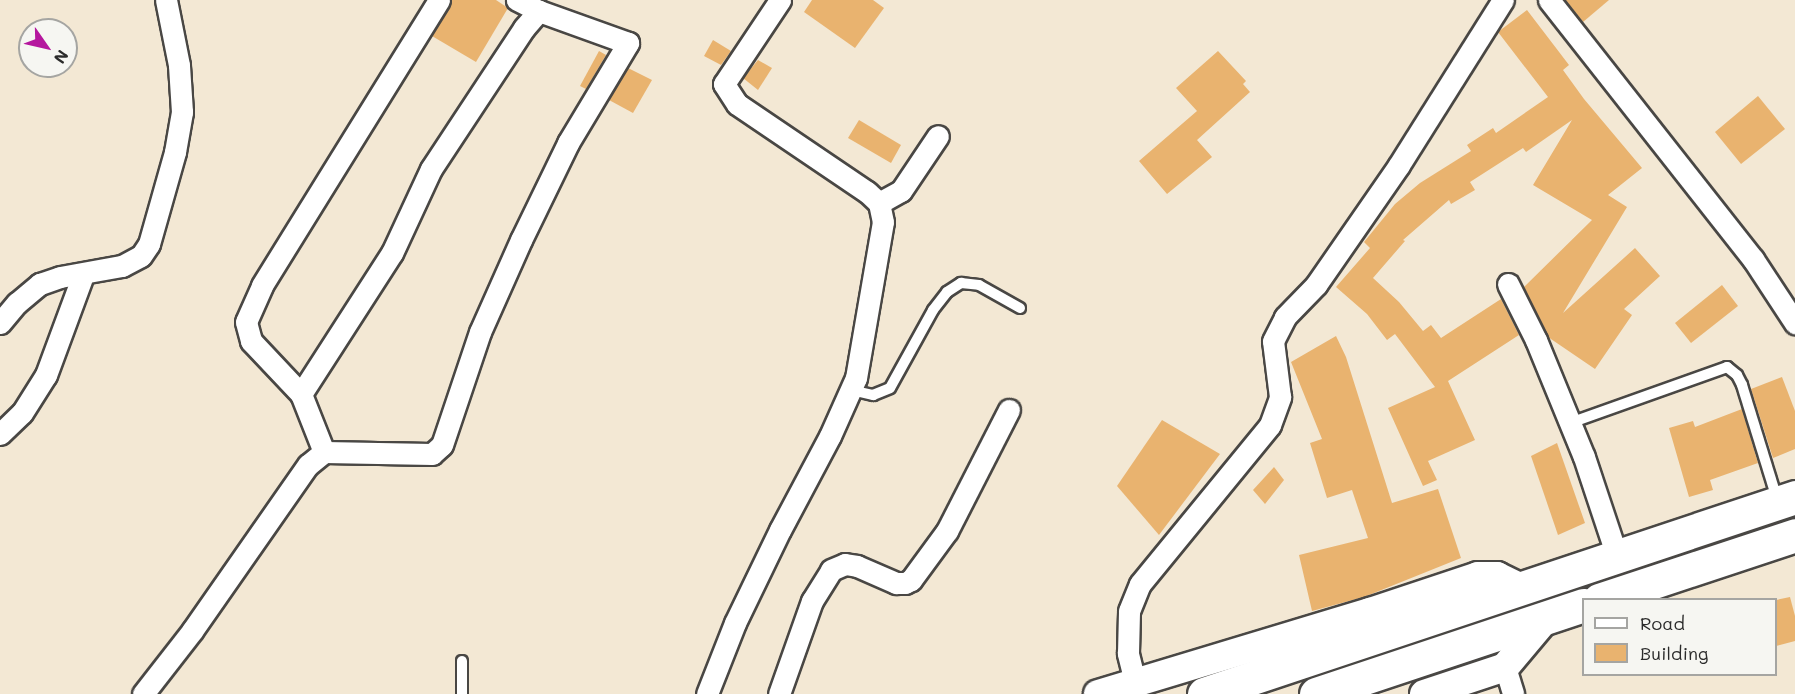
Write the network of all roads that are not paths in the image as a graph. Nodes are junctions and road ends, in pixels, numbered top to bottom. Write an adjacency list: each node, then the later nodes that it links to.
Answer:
1 (166, 0): 10 (street)
2 (439, 0): 16 (street)
3 (518, 0): 7 (street)
4 (780, 0): 9 (street)
5 (1503, 0): 32 (street)
6 (1549, 0): 14 (street)
7 (539, 11): 16 (street); 20 (street)
8 (938, 136): 9 (street)
9 (879, 203): 15 (street)
10 (83, 275): 13 (street); 19 (street)
11 (1509, 284): 18 (street)
12 (1020, 308): 15 (lane)
13 (0, 323)
14 (1795, 323)
15 (851, 390): 35 (street)
16 (301, 394): 20 (street)
17 (1009, 410): 36 (street)
18 (1570, 423): 21 (lane); 24 (street)
19 (0, 434)
20 (324, 452): 33 (street)
21 (1787, 500): 22 (highway)
22 (1702, 528): 24 (highway); 25 (highway)
23 (1795, 535): 25 (highway)
24 (1617, 556): 26 (highway)
25 (1714, 562): 27 (highway)
26 (1522, 588): 32 (street); 38 (highway)
27 (1605, 598)
28 (1582, 606): 29 (highway)
29 (1547, 617): 31 (street); 39 (highway)
30 (462, 662): 34 (lane)
31 (1505, 667): 40 (street); 41 (street)
32 (1135, 682): 37 (street)
33 (143, 694)
34 (462, 694)
35 (707, 694)
36 (779, 694)
37 (1098, 694)
38 (1204, 694)
39 (1316, 694)
40 (1424, 694)
41 (1513, 694)

